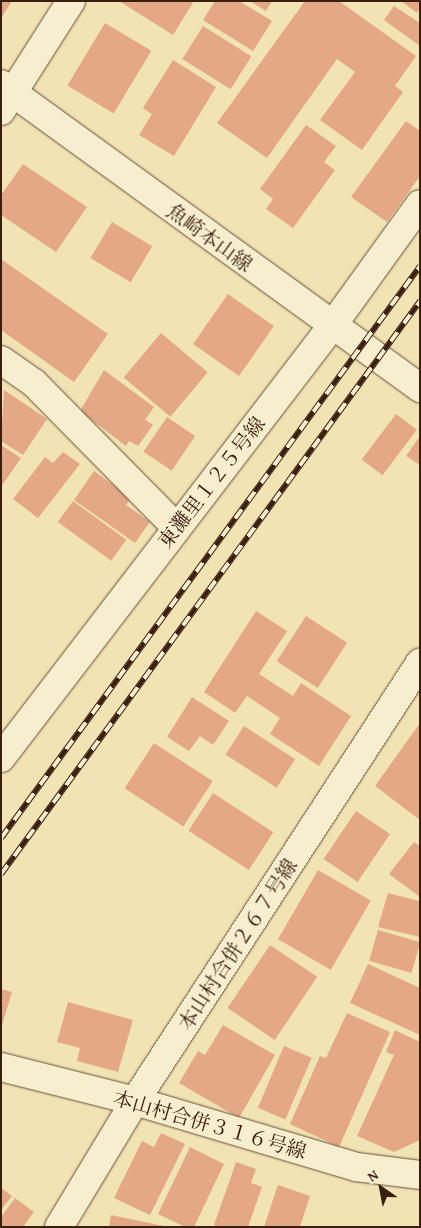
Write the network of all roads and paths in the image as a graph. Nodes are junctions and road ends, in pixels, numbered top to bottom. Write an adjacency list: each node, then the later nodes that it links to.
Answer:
1 (71, 1): 2 (street)
2 (5, 96): 4 (street, 魚崎本山線)
3 (420, 204): 4 (street, 東灘里１２５号線)
4 (332, 326): 6 (street, 魚崎本山線); 7 (street, 東灘里１２５号線)
5 (1, 360): 7 (street)
6 (420, 388)
7 (176, 527): 9 (street, 東灘里１２５号線)
8 (420, 663): 11 (street, 本山村合併２６７号線)
9 (1, 758)
10 (1, 1067): 11 (street, 本山村合併３１６号線)
11 (135, 1102): 12 (street, 本山村合併３１６号線); 13 (street, 本山村合併２６７号線)
12 (419, 1173)
13 (59, 1227)

